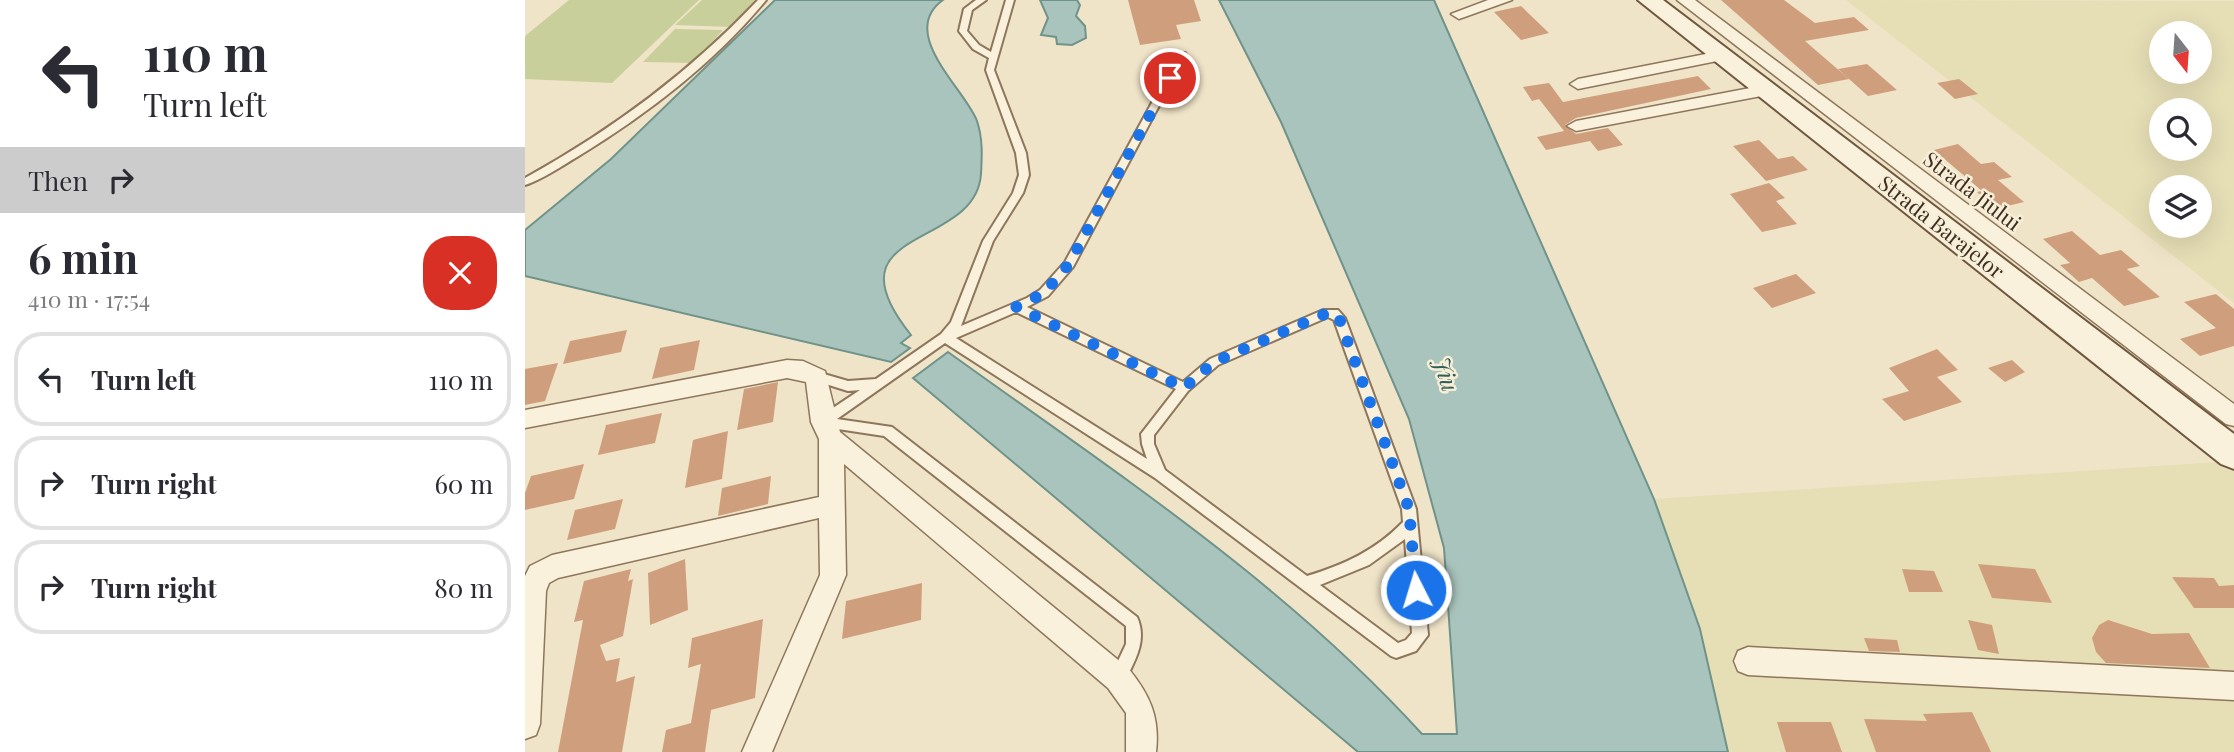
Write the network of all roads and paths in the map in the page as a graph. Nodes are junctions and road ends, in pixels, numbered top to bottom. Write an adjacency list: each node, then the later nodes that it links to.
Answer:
1 (762, 0): 14 (lane)
2 (982, 0): 9 (lane)
3 (1010, 0): 9 (lane)
4 (1503, 0): 7 (street)
5 (1650, 0): 10 (main road, Strada Barajelor)
6 (1685, 0): 20 (street, Strada Jiului)
7 (1459, 14)
8 (1182, 55): 15 (lane)
9 (992, 56): 16 (lane)
10 (1721, 56): 11 (street); 12 (main road, Strada Barajelor)
11 (1579, 84)
12 (1766, 90): 13 (street); 23 (main road, Strada Barajelor)
13 (1576, 126)
14 (525, 183)
15 (1016, 307): 16 (lane); 19 (lane)
16 (946, 337): 18 (lane); 24 (lane)
17 (817, 377): 18 (lane); 21 (street); 22 (street)
18 (879, 383): 22 (lane)
19 (1184, 388): 24 (lane); 26 (lane)
20 (2234, 417)
21 (525, 419)
22 (827, 430): 25 (street); 29 (street); 29 (lane)
23 (2234, 454)
24 (1160, 474): 27 (lane)
25 (830, 505): 31 (street); 32 (street)
26 (1411, 523): 27 (lane); 27 (lane)
27 (1308, 582)
28 (1748, 661): 30 (street)
29 (1118, 678): 33 (street)
30 (2234, 686)
31 (525, 724)
32 (757, 752)
33 (1141, 752)

